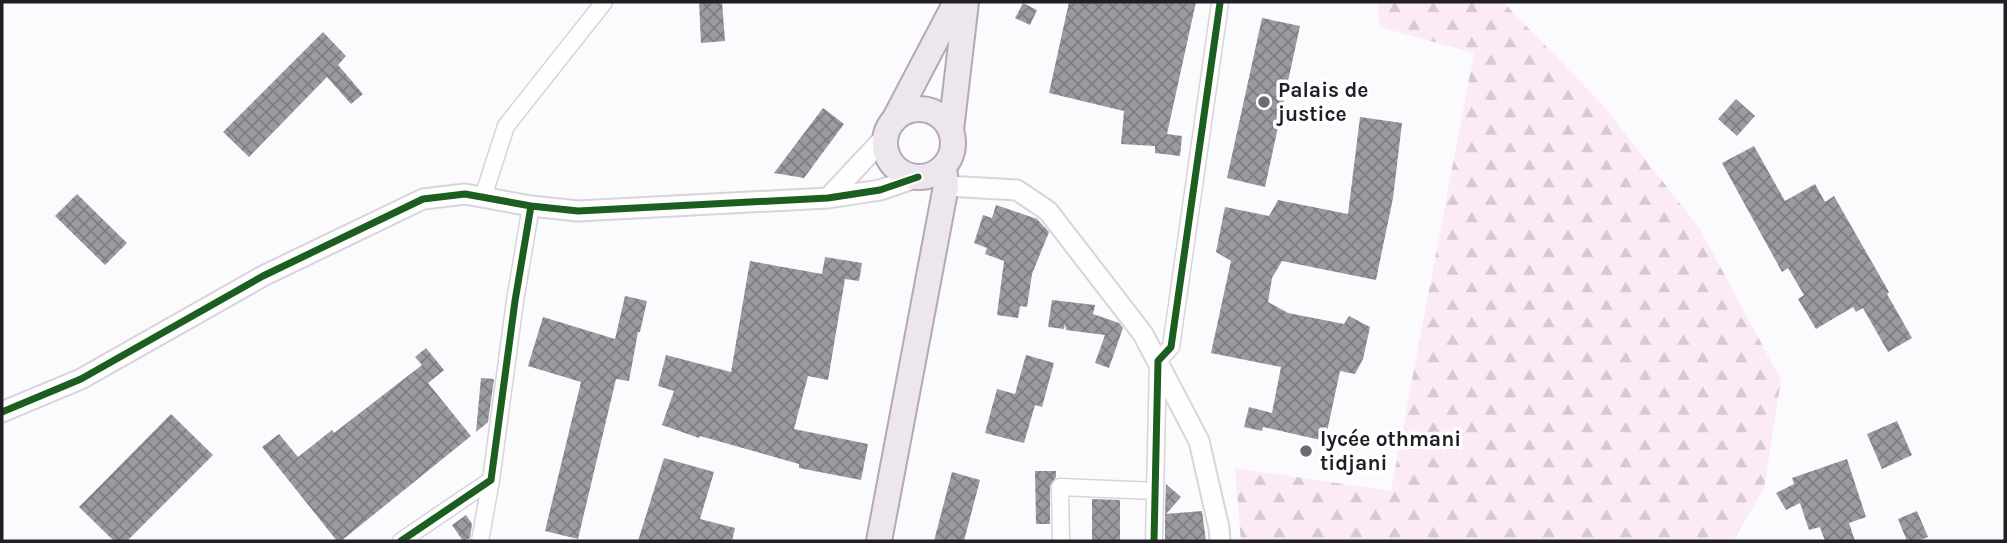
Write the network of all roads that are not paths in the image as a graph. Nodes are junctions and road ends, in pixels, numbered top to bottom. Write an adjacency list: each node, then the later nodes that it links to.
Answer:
1 (604, 2): 9 (street)
2 (956, 2): 5 (main road)
3 (966, 2): 6 (main road)
4 (1220, 3): 12 (street)
5 (890, 128): 6 (main road); 7 (main road); 10 (street)
6 (951, 130): 8 (main road)
7 (918, 177): 8 (main road); 10 (street)
8 (945, 177): 12 (street); 18 (main road)
9 (483, 197): 11 (street); 13 (street)
10 (828, 198): 11 (street)
11 (531, 206): 14 (street)
12 (1158, 361): 15 (street); 21 (street)
13 (2, 412)
14 (491, 480): 16 (street); 17 (street)
15 (1155, 491): 19 (street); 20 (street)
16 (401, 541)
17 (480, 541)
18 (879, 541)
19 (1061, 541)
20 (1154, 541)
21 (1220, 541)

